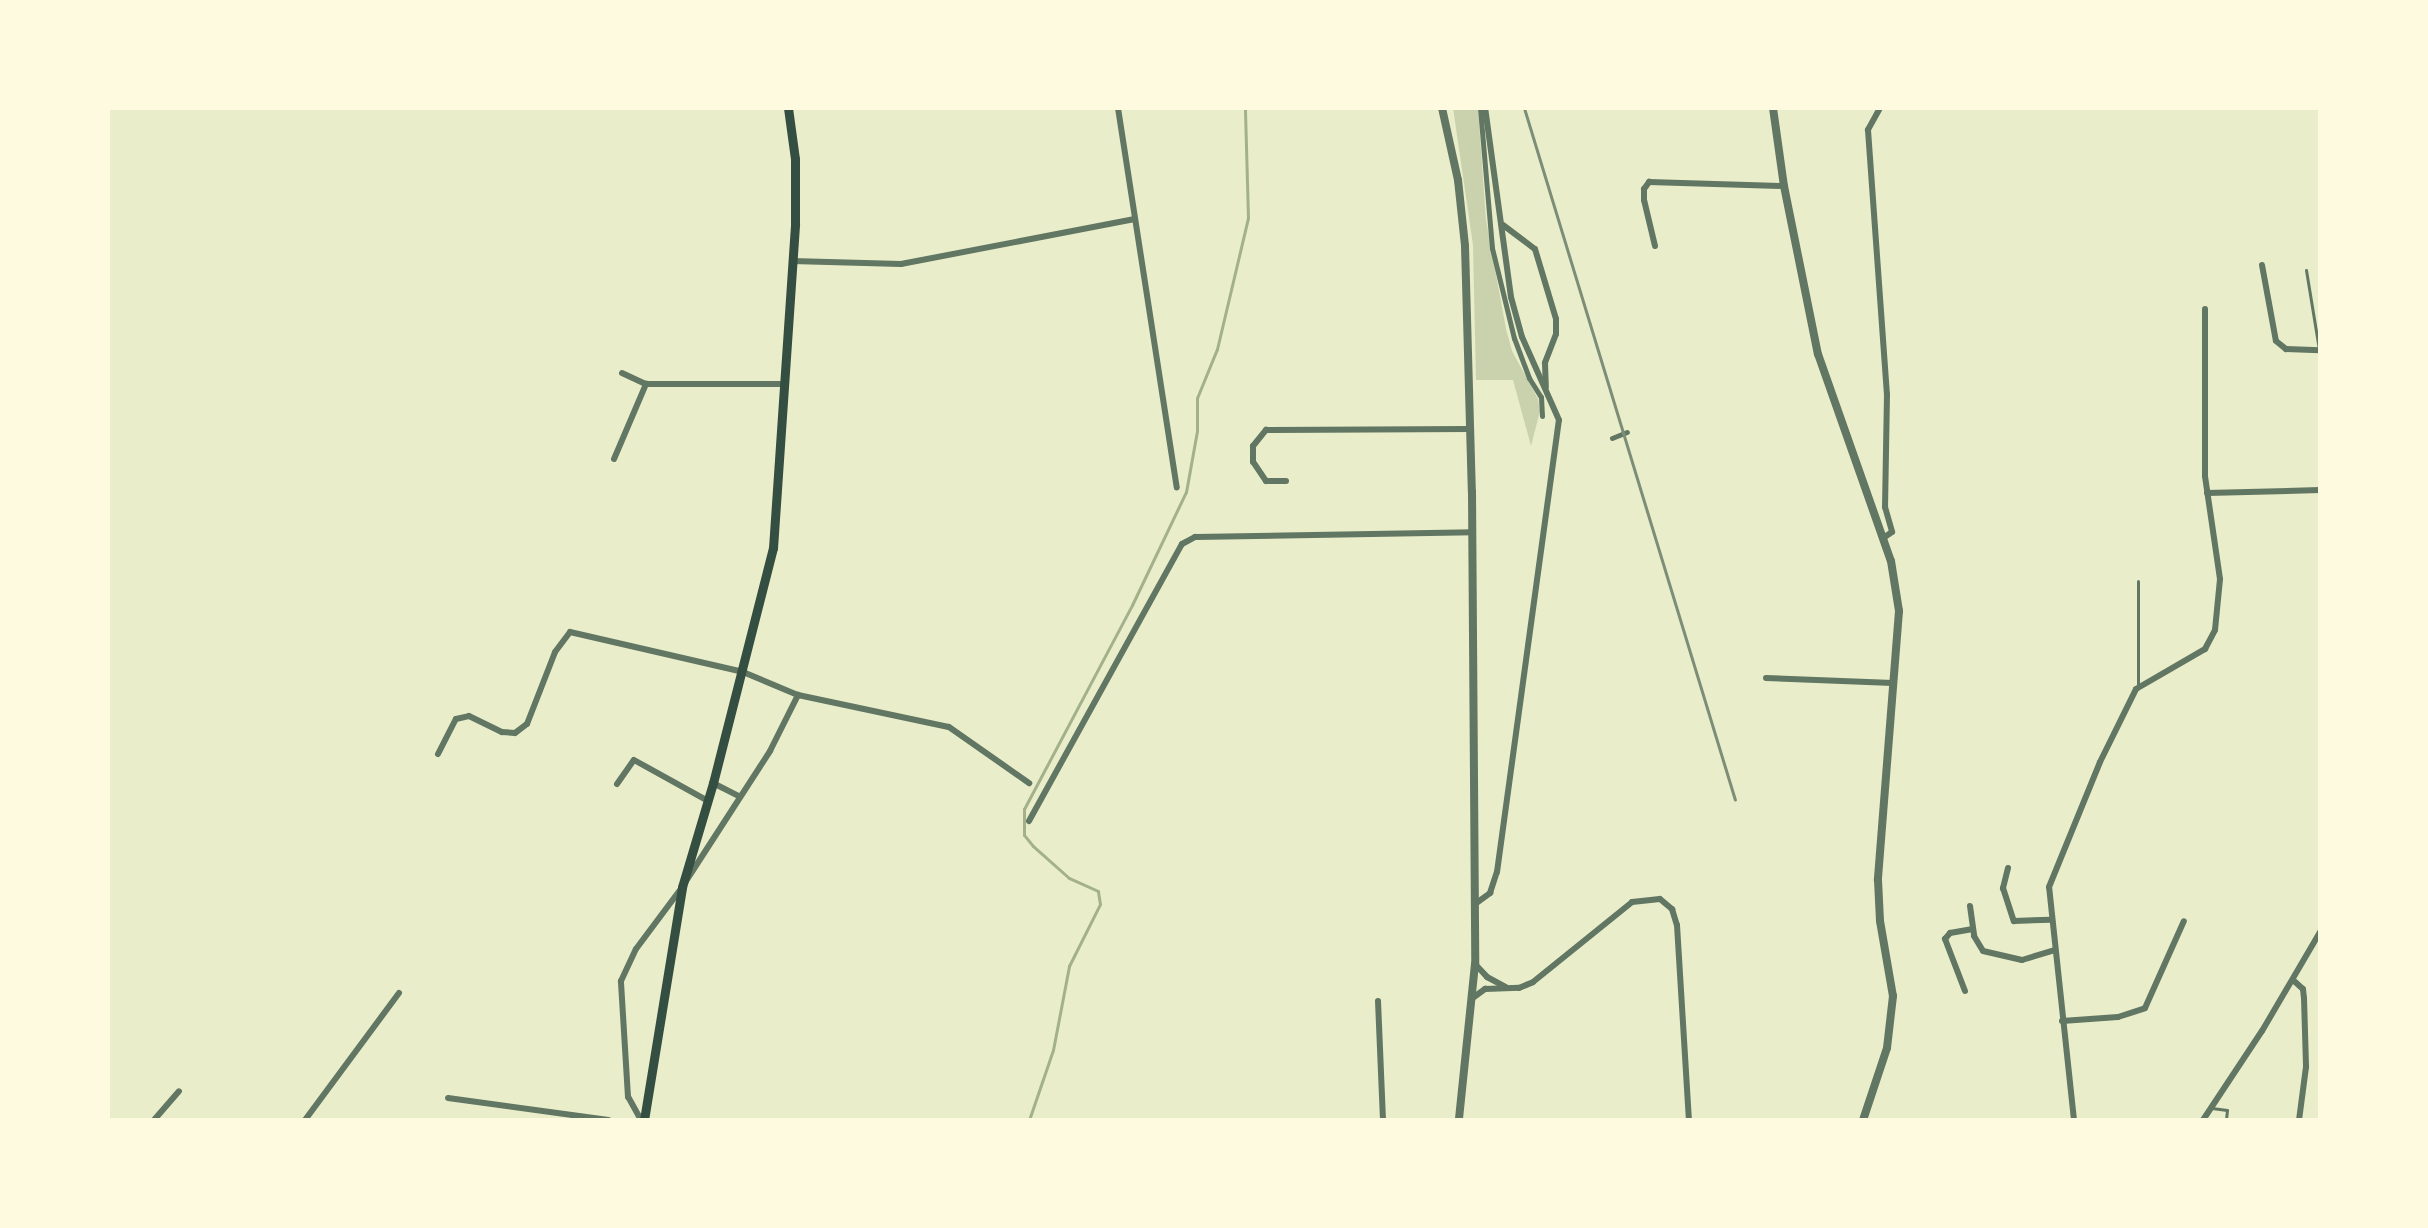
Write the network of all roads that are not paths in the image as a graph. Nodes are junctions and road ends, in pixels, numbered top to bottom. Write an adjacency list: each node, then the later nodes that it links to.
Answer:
1 (1118, 108): 8 (street)
2 (1442, 108): 21 (street)
3 (1482, 108): 9 (street); 20 (street)
4 (1773, 108): 7 (street)
5 (1880, 108): 30 (street)
6 (788, 109): 11 (main road)
7 (1784, 186): 10 (street); 30 (street)
8 (1135, 219): 11 (street); 26 (street)
9 (1501, 222): 19 (street); 19 (street)
10 (1655, 246)
11 (792, 261): 18 (main road)
12 (2262, 265): 15 (street)
13 (2306, 270): 15 (lane)
14 (2205, 309): 28 (street)
15 (2320, 350)
16 (622, 373): 17 (street)
17 (646, 384): 18 (street); 24 (street)
18 (784, 384): 32 (main road)
19 (1546, 390): 46 (street)
20 (1542, 416)
21 (1470, 429): 25 (street); 29 (street)
22 (1627, 432): 23 (street)
23 (1612, 438)
24 (614, 459)
25 (1286, 481)
26 (1177, 487)
27 (2320, 490): 28 (street)
28 (2207, 493): 35 (street)
29 (1473, 532): 43 (street); 46 (street)
30 (1883, 538): 34 (street)
31 (2138, 581): 35 (lane)
32 (743, 672): 36 (street); 37 (street); 38 (main road)
33 (1766, 678): 34 (street)
34 (1893, 683): 71 (street)
35 (2138, 687): 48 (street)
36 (798, 695): 39 (street); 41 (street)
37 (438, 754)
38 (713, 783): 41 (street); 42 (main road)
39 (1029, 783)
40 (617, 784): 42 (street)
41 (739, 796): 45 (street)
42 (708, 801): 45 (main road)
43 (1029, 821)
44 (2008, 868): 48 (street)
45 (682, 887): 67 (main road); 67 (street)
46 (1475, 904): 53 (street)
47 (1970, 906): 50 (street)
48 (2051, 920): 52 (street)
49 (2184, 921): 60 (street)
50 (1973, 929): 52 (street); 56 (street)
51 (2320, 932): 54 (street)
52 (2055, 950): 60 (street)
53 (1475, 964): 55 (street); 58 (street)
54 (2293, 980): 63 (street); 75 (street)
55 (1509, 988): 58 (street); 70 (street)
56 (1965, 991)
57 (399, 993): 65 (street)
58 (1474, 997): 69 (street)
59 (1378, 1001): 68 (street)
60 (2062, 1021): 72 (street)
61 (179, 1091): 64 (street)
62 (448, 1098): 66 (street)
63 (2212, 1108): 73 (street); 74 (lane)
64 (154, 1120)
65 (305, 1120)
66 (608, 1120)
67 (642, 1120)
68 (1383, 1120)
69 (1459, 1120)
70 (1689, 1120)
71 (1863, 1120)
72 (2074, 1120)
73 (2203, 1120)
74 (2226, 1120)
75 (2299, 1120)

